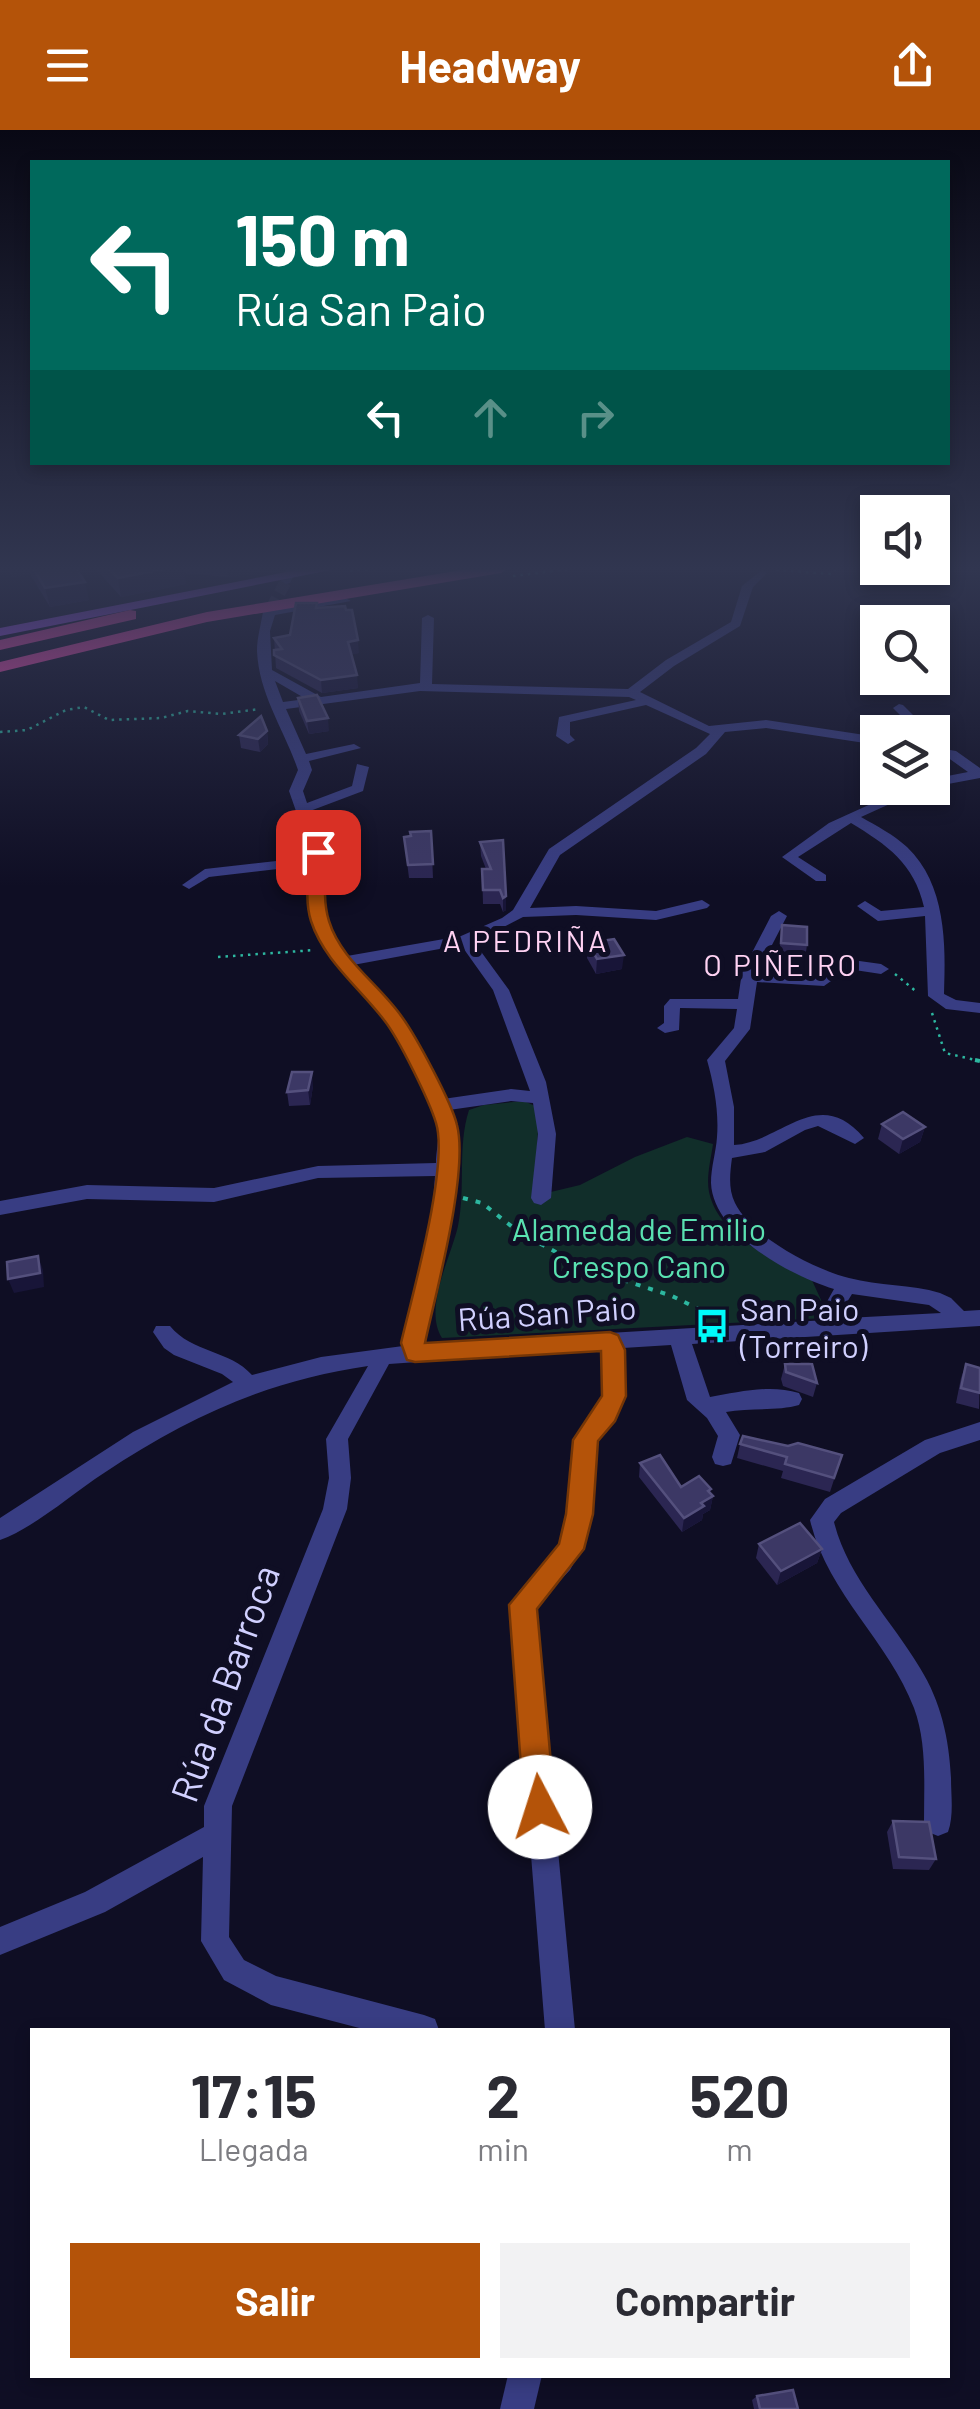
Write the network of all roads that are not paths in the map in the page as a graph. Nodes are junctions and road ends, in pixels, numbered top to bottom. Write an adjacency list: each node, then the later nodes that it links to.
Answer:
1 (266, 674): 9 (street)
2 (272, 674): 7 (street)
3 (426, 674): 5 (street)
4 (655, 674): 6 (street)
5 (426, 687): 6 (street); 7 (street)
6 (631, 692): 8 (street)
7 (317, 700): 9 (street)
8 (649, 700): 12 (street); 14 (street)
9 (276, 707): 19 (street)
10 (898, 708): 11 (street)
11 (906, 715)
12 (719, 731): 13 (street); 32 (street)
13 (860, 738)
14 (568, 740)
15 (354, 748): 19 (street)
16 (950, 750): 17 (street)
17 (980, 753)
18 (950, 756): 21 (street)
19 (301, 759): 24 (street)
20 (362, 767): 24 (street)
21 (980, 774): 22 (street)
22 (950, 780)
23 (881, 805): 25 (street)
24 (301, 810): 26 (street)
25 (853, 818): 27 (street); 31 (street)
26 (320, 860): 28 (street); 35 (street)
27 (822, 878)
28 (189, 884)
29 (702, 905): 32 (street)
30 (865, 906): 31 (street)
31 (932, 911): 39 (street)
32 (519, 914): 34 (street)
33 (779, 916): 37 (street, Rúa San Paio)
34 (465, 940): 35 (street); 41 (street)
35 (338, 955): 42 (street)
36 (881, 969): 37 (street)
37 (750, 978): 38 (street, Rúa San Paio)
38 (747, 1004): 40 (street); 44 (street, Rúa San Paio)
39 (980, 1008)
40 (665, 1028)
41 (538, 1098): 42 (street); 46 (street)
42 (441, 1105): 45 (street)
43 (855, 1138): 44 (street)
44 (724, 1152): 48 (street, Rúa San Paio)
45 (447, 1169): 47 (street); 54 (street)
46 (541, 1198)
47 (0, 1208)
48 (847, 1285): 49 (street, Rúa San Paio); 50 (street)
49 (970, 1319): 50 (street, Rúa San Paio)
50 (839, 1327): 52 (street, Rúa San Paio)
51 (163, 1332): 56 (street)
52 (679, 1336): 53 (street, Rúa San Paio); 58 (street)
53 (610, 1341): 54 (street, Rúa San Paio); 66 (street)
54 (415, 1353): 55 (street, Rúa San Paio)
55 (378, 1356): 56 (street, Rúa San Paio); 63 (street, Rúa da Barroca)
56 (248, 1386): 61 (street, Rúa San Paio)
57 (791, 1399): 58 (street)
58 (709, 1406): 60 (street)
59 (980, 1431): 62 (street)
60 (734, 1444)
61 (0, 1530)
62 (938, 1822)
63 (216, 1834): 64 (street); 65 (street, Rúa da Barroca)
64 (0, 1942)
65 (416, 2028)
66 (560, 2028)
67 (524, 2378): 68 (street)
68 (517, 2409)

